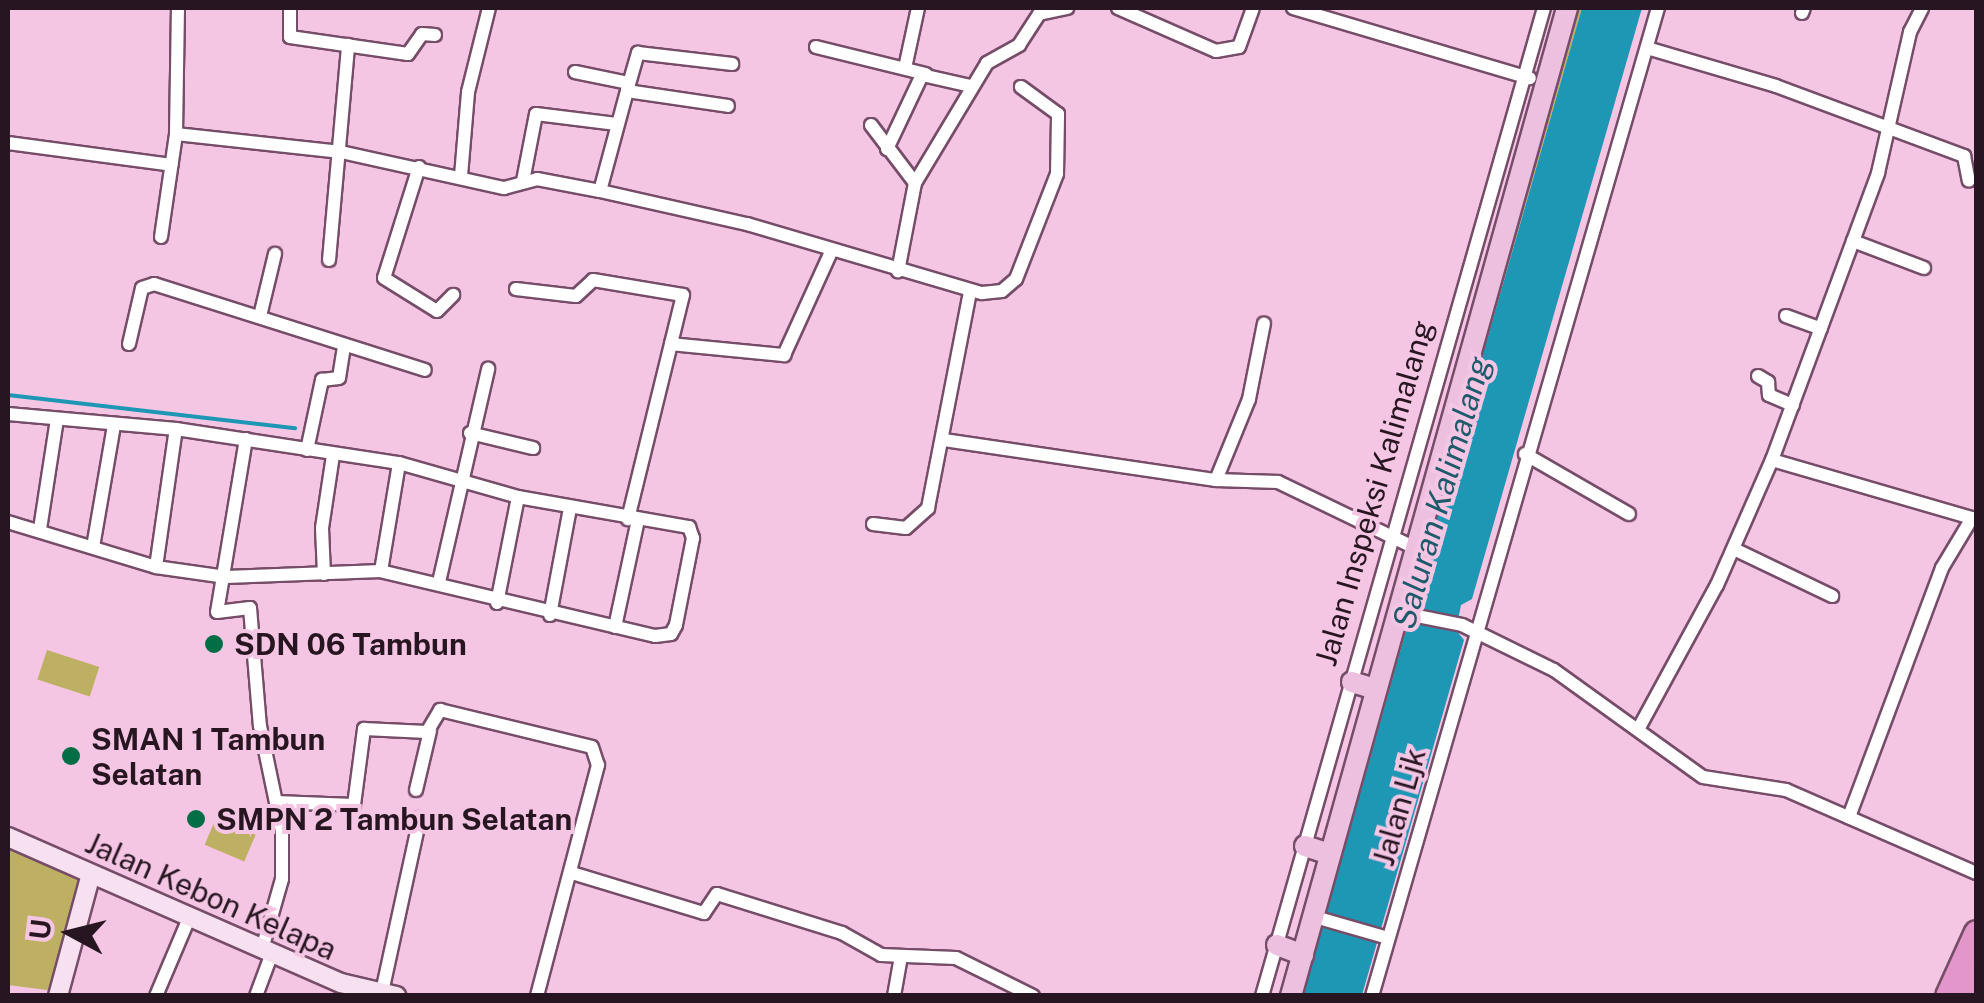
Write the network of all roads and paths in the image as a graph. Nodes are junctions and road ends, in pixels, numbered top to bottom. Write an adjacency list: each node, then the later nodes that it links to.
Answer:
1 (178, 8): 30 (street)
2 (290, 8): 15 (street)
3 (489, 8): 36 (street)
4 (918, 8): 19 (street)
5 (1068, 8): 23 (street)
6 (1118, 8): 13 (street)
7 (1253, 8): 13 (street)
8 (1293, 8): 22 (street)
9 (1544, 8): 22 (street, Jalan Inspeksi Kalimalang)
10 (1566, 8): 22 (main road, Jalan Inspeksi Kalimalang)
11 (1658, 8): 17 (street, Jalan Ljk)
12 (1922, 8): 29 (street)
13 (1137, 12)
14 (435, 34): 15 (street)
15 (348, 45): 33 (street)
16 (816, 47): 19 (street)
17 (1647, 48): 29 (street); 71 (street, Jalan Ljk)
18 (732, 64): 24 (street)
19 (905, 68): 21 (street)
20 (575, 72): 24 (street)
21 (926, 74): 23 (street); 32 (street)
22 (1535, 80): 84 (street, Jalan Inspeksi Kalimalang); 86 (main road, Jalan Inspeksi Kalimalang)
23 (972, 86): 39 (street)
24 (627, 87): 26 (street); 27 (street)
25 (1021, 87): 49 (street)
26 (728, 106)
27 (616, 124): 37 (street); 40 (street)
28 (871, 125): 32 (street)
29 (1888, 126): 38 (street); 42 (street)
30 (176, 134): 33 (street); 34 (street)
31 (8, 143): 34 (street)
32 (887, 150): 39 (street)
33 (341, 152): 35 (street); 45 (street)
34 (172, 165): 41 (street)
35 (419, 167): 36 (street); 50 (street)
36 (461, 176): 37 (street)
37 (523, 181): 40 (street)
38 (1969, 181)
39 (915, 182): 47 (street)
40 (600, 191): 43 (street)
41 (161, 237)
42 (1854, 242): 46 (street); 54 (street)
43 (831, 252): 47 (street); 56 (street)
44 (275, 254): 51 (street)
45 (329, 260)
46 (1924, 268)
47 (898, 271): 49 (street)
48 (516, 289): 56 (street)
49 (970, 291): 68 (street)
50 (453, 295)
51 (260, 316): 55 (street); 57 (street)
52 (1786, 316): 54 (street)
53 (1264, 323): 76 (street)
54 (1821, 329): 61 (street)
55 (129, 344)
56 (671, 344): 80 (street)
57 (344, 348): 59 (street); 70 (street)
58 (488, 369): 66 (street)
59 (425, 370)
60 (1758, 376): 61 (street)
61 (1793, 405): 73 (street)
62 (8, 414): 63 (street)
63 (57, 419): 64 (street); 83 (street)
64 (114, 425): 65 (street); 85 (street)
65 (176, 429): 67 (street); 88 (street)
66 (470, 433): 69 (street); 75 (street)
67 (246, 439): 70 (street); 91 (street)
68 (944, 440): 76 (street); 82 (street)
69 (533, 448)
70 (307, 450): 72 (street)
71 (1525, 454): 79 (street); 98 (street, Jalan Ljk)
72 (332, 455): 74 (street); 90 (street)
73 (1772, 460): 87 (street); 105 (street)
74 (399, 463): 75 (street); 89 (street)
75 (458, 478): 77 (street); 92 (street)
76 (1216, 480): 84 (street)
77 (518, 497): 78 (street); 94 (street)
78 (570, 508): 80 (street); 96 (street)
79 (1628, 514)
80 (633, 520): 97 (street); 97 (street)
81 (8, 522): 83 (street)
82 (873, 524)
83 (40, 528): 85 (street)
84 (1393, 536): 86 (street); 99 (street, Jalan Inspeksi Kalimalang)
85 (94, 547): 88 (street)
86 (1415, 548): 95 (main road, Jalan Inspeksi Kalimalang)
87 (1734, 549): 93 (street); 101 (street)
88 (156, 567): 91 (street)
89 (381, 571): 90 (street); 92 (street)
90 (324, 574): 91 (street)
91 (226, 578): 104 (street)
92 (439, 582): 94 (street)
93 (1832, 596)
94 (497, 603): 96 (street)
95 (1397, 612): 98 (street); 100 (main road, Jalan Inspeksi Kalimalang)
96 (550, 615): 97 (street)
97 (615, 627)
98 (1468, 629): 101 (street); 116 (street, Jalan Ljk)
99 (1352, 682): 100 (main road); 108 (street, Jalan Inspeksi Kalimalang)
100 (1375, 689): 109 (main road, Jalan Inspeksi Kalimalang)
101 (1640, 726): 105 (street)
102 (430, 731): 103 (street); 104 (street); 110 (street)
103 (416, 790)
104 (276, 802): 119 (street)
105 (1849, 817): 111 (street)
106 (420, 818): 124 (street)
107 (8, 837): 112 (street, Jalan Kebon Kelapa)
108 (1305, 846): 109 (main road); 118 (street, Jalan Inspeksi Kalimalang)
109 (1329, 854): 114 (main road, Jalan Inspeksi Kalimalang)
110 (572, 873): 121 (street); 128 (street)
111 (1976, 873)
112 (91, 874): 113 (street, Jalan Kebon Kelapa); 125 (street)
113 (190, 916): 119 (street, Jalan Kebon Kelapa); 126 (street)
114 (1318, 917): 116 (street); 120 (main road, Jalan Inspeksi Kalimalang)
115 (1976, 932): 134 (highway)
116 (1384, 937): 133 (street, Jalan Ljk)
117 (1976, 941): 134 (highway)
118 (1277, 945): 120 (main road); 131 (street, Jalan Inspeksi Kalimalang)
119 (267, 951): 123 (street, Jalan Kebon Kelapa); 127 (street)
120 (1303, 955): 132 (main road, Jalan Inspeksi Kalimalang)
121 (901, 958): 129 (street); 130 (street)
122 (1976, 971): 135 (highway)
123 (338, 989): 124 (street, Jalan Kebon Kelapa)
124 (389, 994)
125 (58, 996)
126 (156, 996)
127 (256, 996)
128 (537, 996)
129 (894, 996)
130 (1033, 996)
131 (1262, 996)
132 (1291, 996)
133 (1372, 996)
134 (1950, 996)
135 (1966, 996)

